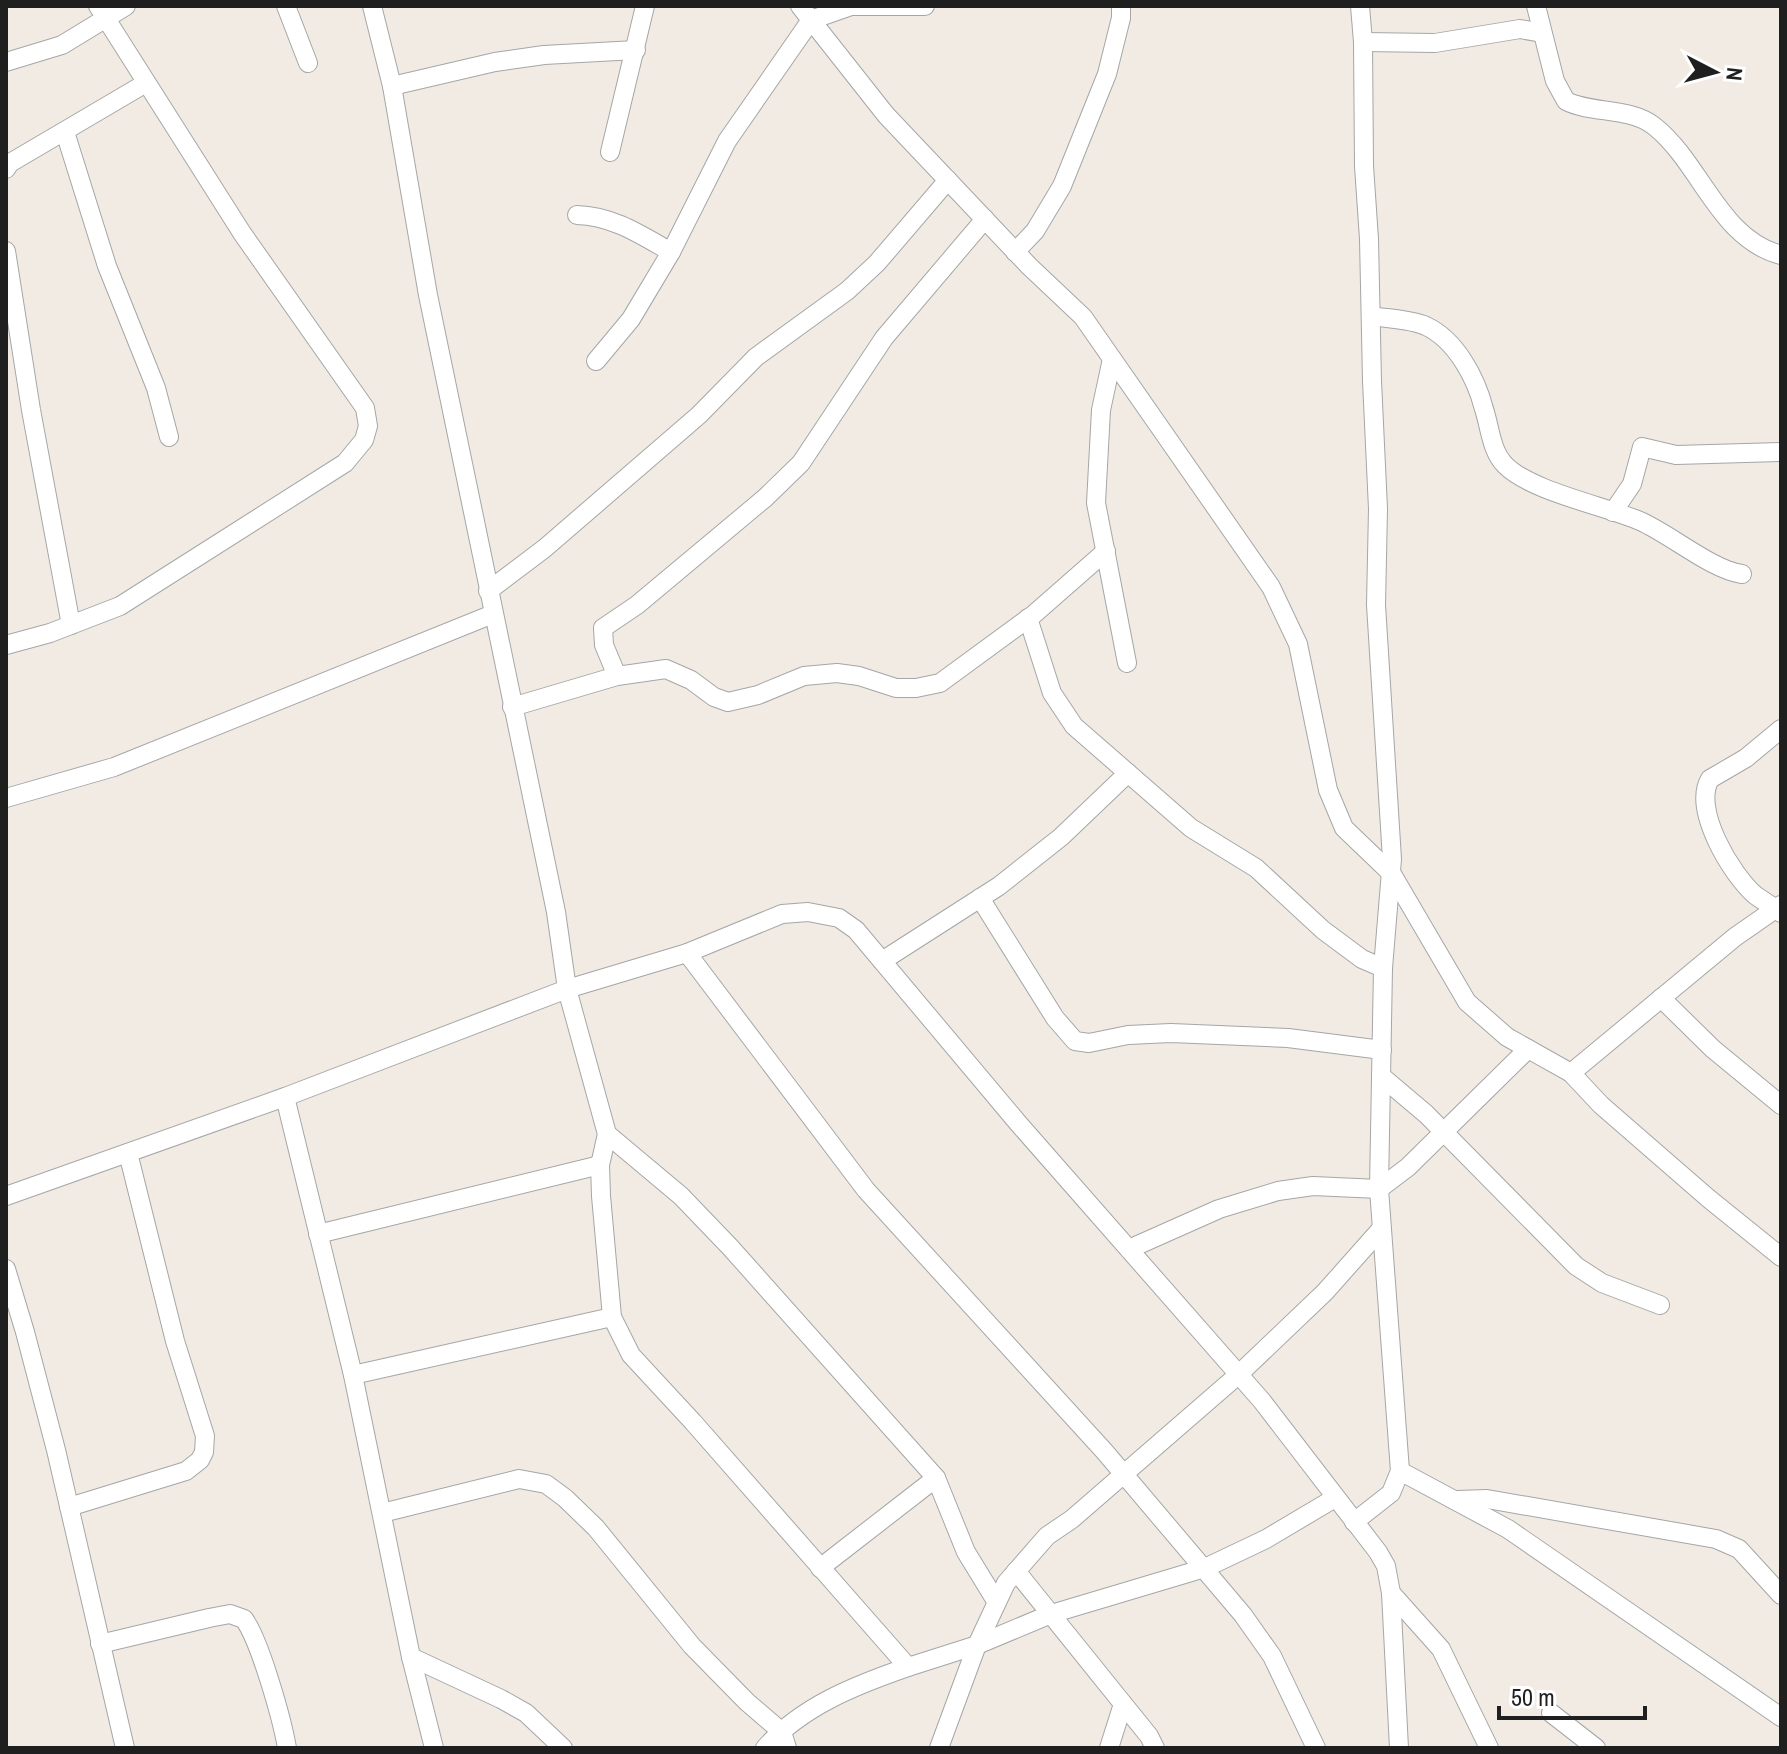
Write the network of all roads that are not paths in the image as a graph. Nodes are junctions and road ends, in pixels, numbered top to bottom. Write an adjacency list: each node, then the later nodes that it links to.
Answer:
1 (126, 6): 9 (street)
2 (286, 6): 15 (street)
3 (372, 6): 17 (street)
4 (645, 6): 13 (street)
5 (925, 6): 10 (street)
6 (1121, 6): 26 (street)
7 (1360, 6): 12 (street)
8 (1536, 6): 11 (street)
9 (102, 12): 14 (street); 16 (street)
10 (806, 13): 21 (street); 25 (street)
11 (1542, 33): 12 (street); 27 (street)
12 (1363, 42): 28 (street)
13 (636, 50): 17 (street); 19 (street)
14 (6, 62)
15 (308, 63)
16 (146, 83): 18 (street); 39 (street)
17 (392, 86): 36 (street)
18 (65, 132): 20 (street); 31 (street)
19 (610, 152)
20 (6, 169)
21 (948, 180): 23 (street); 36 (street)
22 (577, 215): 25 (street)
23 (985, 219): 26 (street); 42 (street)
24 (6, 251): 39 (street)
25 (671, 252): 30 (street)
26 (1015, 252): 29 (street)
27 (1781, 255)
28 (1372, 316): 33 (street); 47 (street)
29 (1112, 359): 34 (street); 47 (street)
30 (596, 361)
31 (169, 437)
32 (1781, 452): 33 (street)
33 (1613, 512): 35 (street)
34 (1106, 551): 38 (street); 41 (street)
35 (1742, 574)
36 (488, 591): 37 (street)
37 (493, 614): 43 (street); 46 (street)
38 (1028, 618): 42 (street); 45 (street)
39 (71, 625): 40 (street)
40 (6, 645)
41 (1127, 663)
42 (617, 676): 43 (street)
43 (512, 707): 53 (street)
44 (1781, 729): 49 (street)
45 (1128, 773): 48 (street); 52 (street)
46 (6, 798)
47 (1392, 874): 52 (street); 55 (street)
48 (980, 898): 51 (street); 56 (street)
49 (1779, 909): 54 (street)
50 (687, 953): 51 (street); 53 (street); 77 (street)
51 (882, 961): 69 (street)
52 (1383, 968): 56 (street)
53 (567, 989): 59 (street); 62 (street)
54 (1661, 998): 57 (street); 60 (street)
55 (1528, 1049): 57 (street); 61 (street)
56 (1382, 1050): 58 (street)
57 (1571, 1073): 70 (street)
58 (1381, 1076): 61 (street); 65 (street)
59 (285, 1097): 63 (street); 68 (street)
60 (1781, 1105)
61 (1444, 1133): 65 (street); 72 (street)
62 (607, 1134): 64 (street); 78 (street)
63 (128, 1153): 66 (street); 81 (street)
64 (600, 1165): 68 (street); 73 (street)
65 (1379, 1189): 67 (street); 69 (street)
66 (6, 1196)
67 (1381, 1229): 75 (street); 76 (street)
68 (318, 1234): 74 (street)
69 (1129, 1249): 75 (street)
70 (1781, 1257)
71 (6, 1269): 81 (street)
72 (1660, 1305)
73 (612, 1317): 74 (street); 84 (street)
74 (353, 1375): 82 (street)
75 (1238, 1375): 77 (street); 79 (street)
76 (1400, 1471): 80 (street); 83 (street)
77 (1123, 1474): 85 (street); 86 (street)
78 (936, 1478): 84 (street); 89 (street)
79 (1335, 1498): 83 (street); 85 (street)
80 (1455, 1500): 88 (street); 97 (street)
81 (69, 1507): 91 (street)
82 (382, 1513): 93 (street); 98 (street)
83 (1354, 1522): 87 (street)
84 (820, 1568): 94 (street)
85 (1205, 1568): 90 (street); 107 (street)
86 (1016, 1571): 89 (street); 90 (street)
87 (1391, 1593): 108 (street); 109 (street)
88 (1781, 1595)
89 (996, 1601): 92 (street)
90 (1051, 1614): 92 (street); 95 (street)
91 (100, 1644): 99 (street); 100 (street)
92 (977, 1645): 94 (street); 104 (street)
93 (411, 1657): 101 (street); 102 (street)
94 (908, 1667): 98 (street)
95 (1123, 1704): 105 (street); 106 (street)
96 (1551, 1713): 110 (street)
97 (1781, 1717)
98 (784, 1740): 103 (street)
99 (125, 1748)
100 (287, 1748)
101 (434, 1748)
102 (563, 1748)
103 (765, 1748)
104 (939, 1748)
105 (1109, 1748)
106 (1155, 1748)
107 (1316, 1748)
108 (1399, 1748)
109 (1489, 1748)
110 (1596, 1748)

